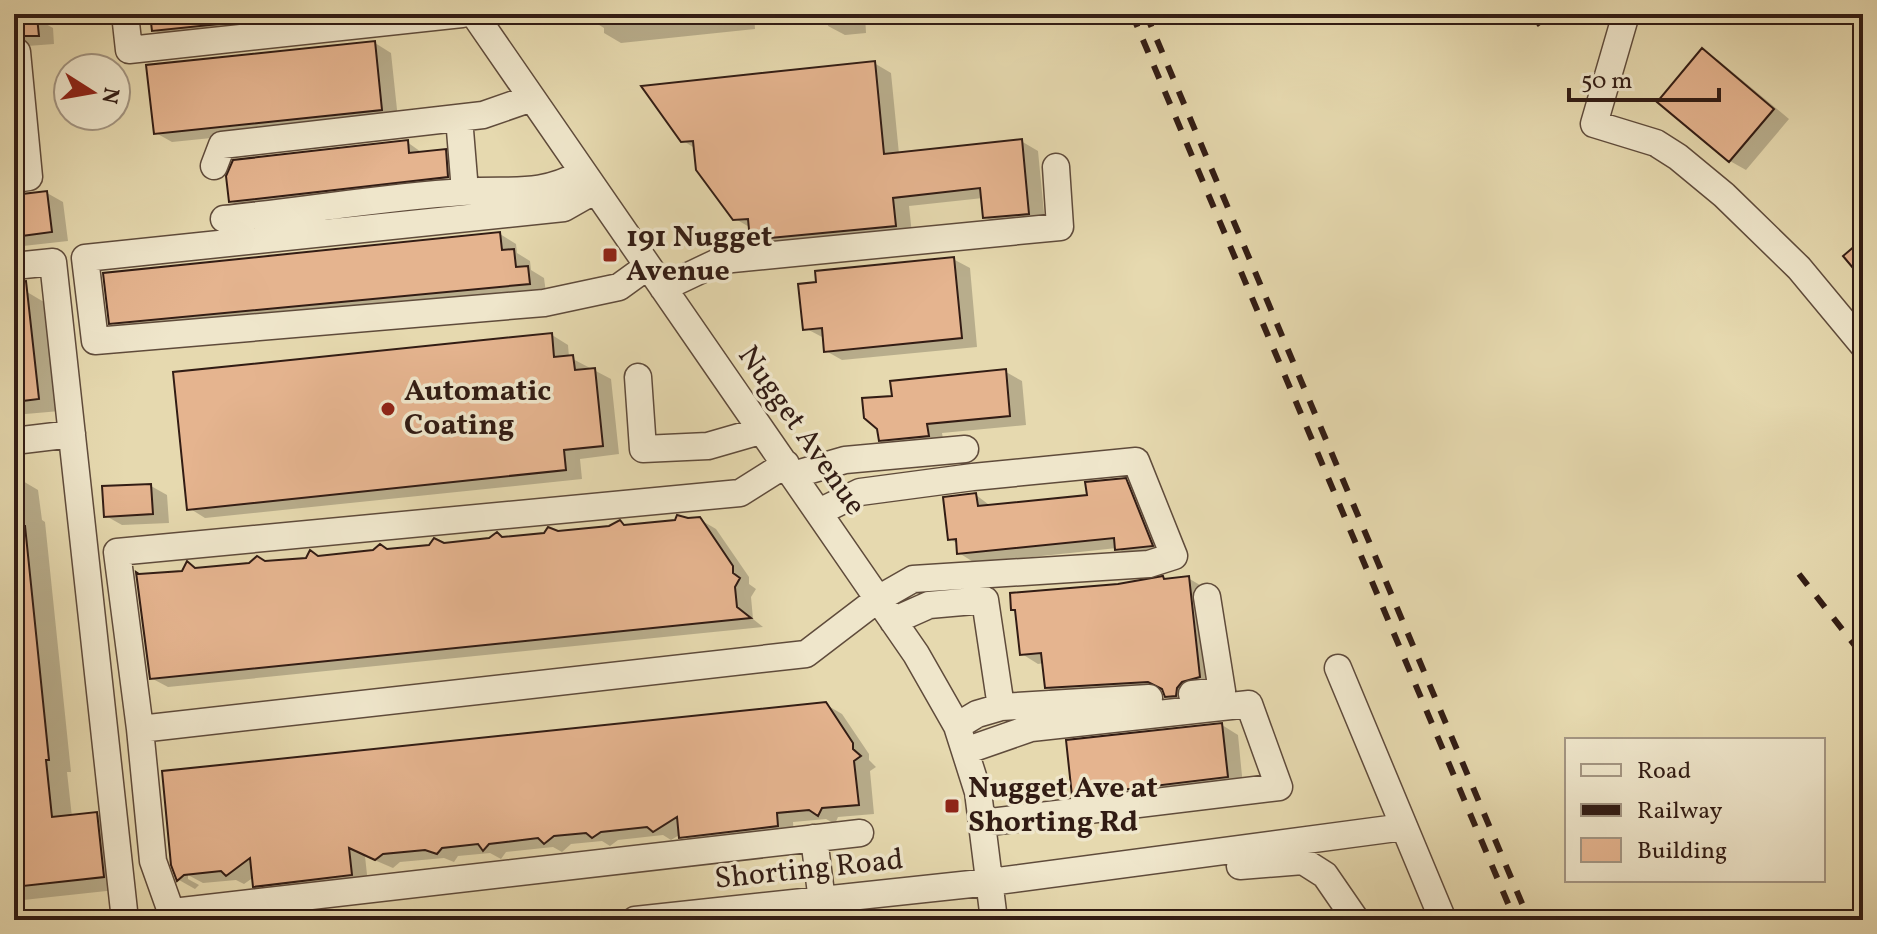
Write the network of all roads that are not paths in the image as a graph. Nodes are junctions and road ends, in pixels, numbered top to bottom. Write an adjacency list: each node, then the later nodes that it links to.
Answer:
1 (125, 14): 2 (street)
2 (462, 14)
3 (474, 14): 6 (street, Nugget Avenue)
4 (1622, 15): 17 (street)
5 (14, 52): 10 (street)
6 (532, 98): 7 (street); 11 (street, Nugget Avenue)
7 (459, 118): 8 (street); 12 (street)
8 (214, 166)
9 (1056, 167): 16 (street)
10 (14, 179)
11 (588, 182): 12 (street); 15 (street, Nugget Avenue); 15 (street)
12 (465, 191): 13 (street)
13 (224, 219)
14 (14, 266): 20 (street)
15 (648, 266): 16 (street, Nugget Avenue)
16 (663, 288): 19 (street, Nugget Avenue)
17 (1863, 345)
18 (638, 377): 19 (street)
19 (760, 431): 23 (street, Nugget Avenue)
20 (72, 434): 21 (street); 39 (street)
21 (14, 441)
22 (965, 449): 23 (street)
23 (790, 469): 24 (street, Nugget Avenue); 29 (street)
24 (819, 512): 26 (street, Nugget Avenue); 26 (street)
25 (1207, 597): 28 (street)
26 (886, 610): 28 (street); 29 (street); 30 (street, Nugget Avenue)
27 (1338, 668): 32 (street)
28 (1001, 707): 30 (street)
29 (140, 729): 38 (street)
30 (961, 739): 31 (street, Nugget Avenue); 31 (street)
31 (982, 823): 36 (street, Nugget Avenue)
32 (1404, 827): 35 (street, Shorting Road); 43 (street)
33 (860, 833): 34 (street)
34 (814, 838): 37 (street); 38 (street)
35 (1114, 867): 36 (street, Shorting Road); 42 (street)
36 (990, 882): 37 (street, Shorting Road); 41 (street, Nugget Avenue)
37 (837, 906): 40 (street, Shorting Road)
38 (174, 916)
39 (125, 920)
40 (635, 920)
41 (994, 920)
42 (1356, 920)
43 (1443, 920)

